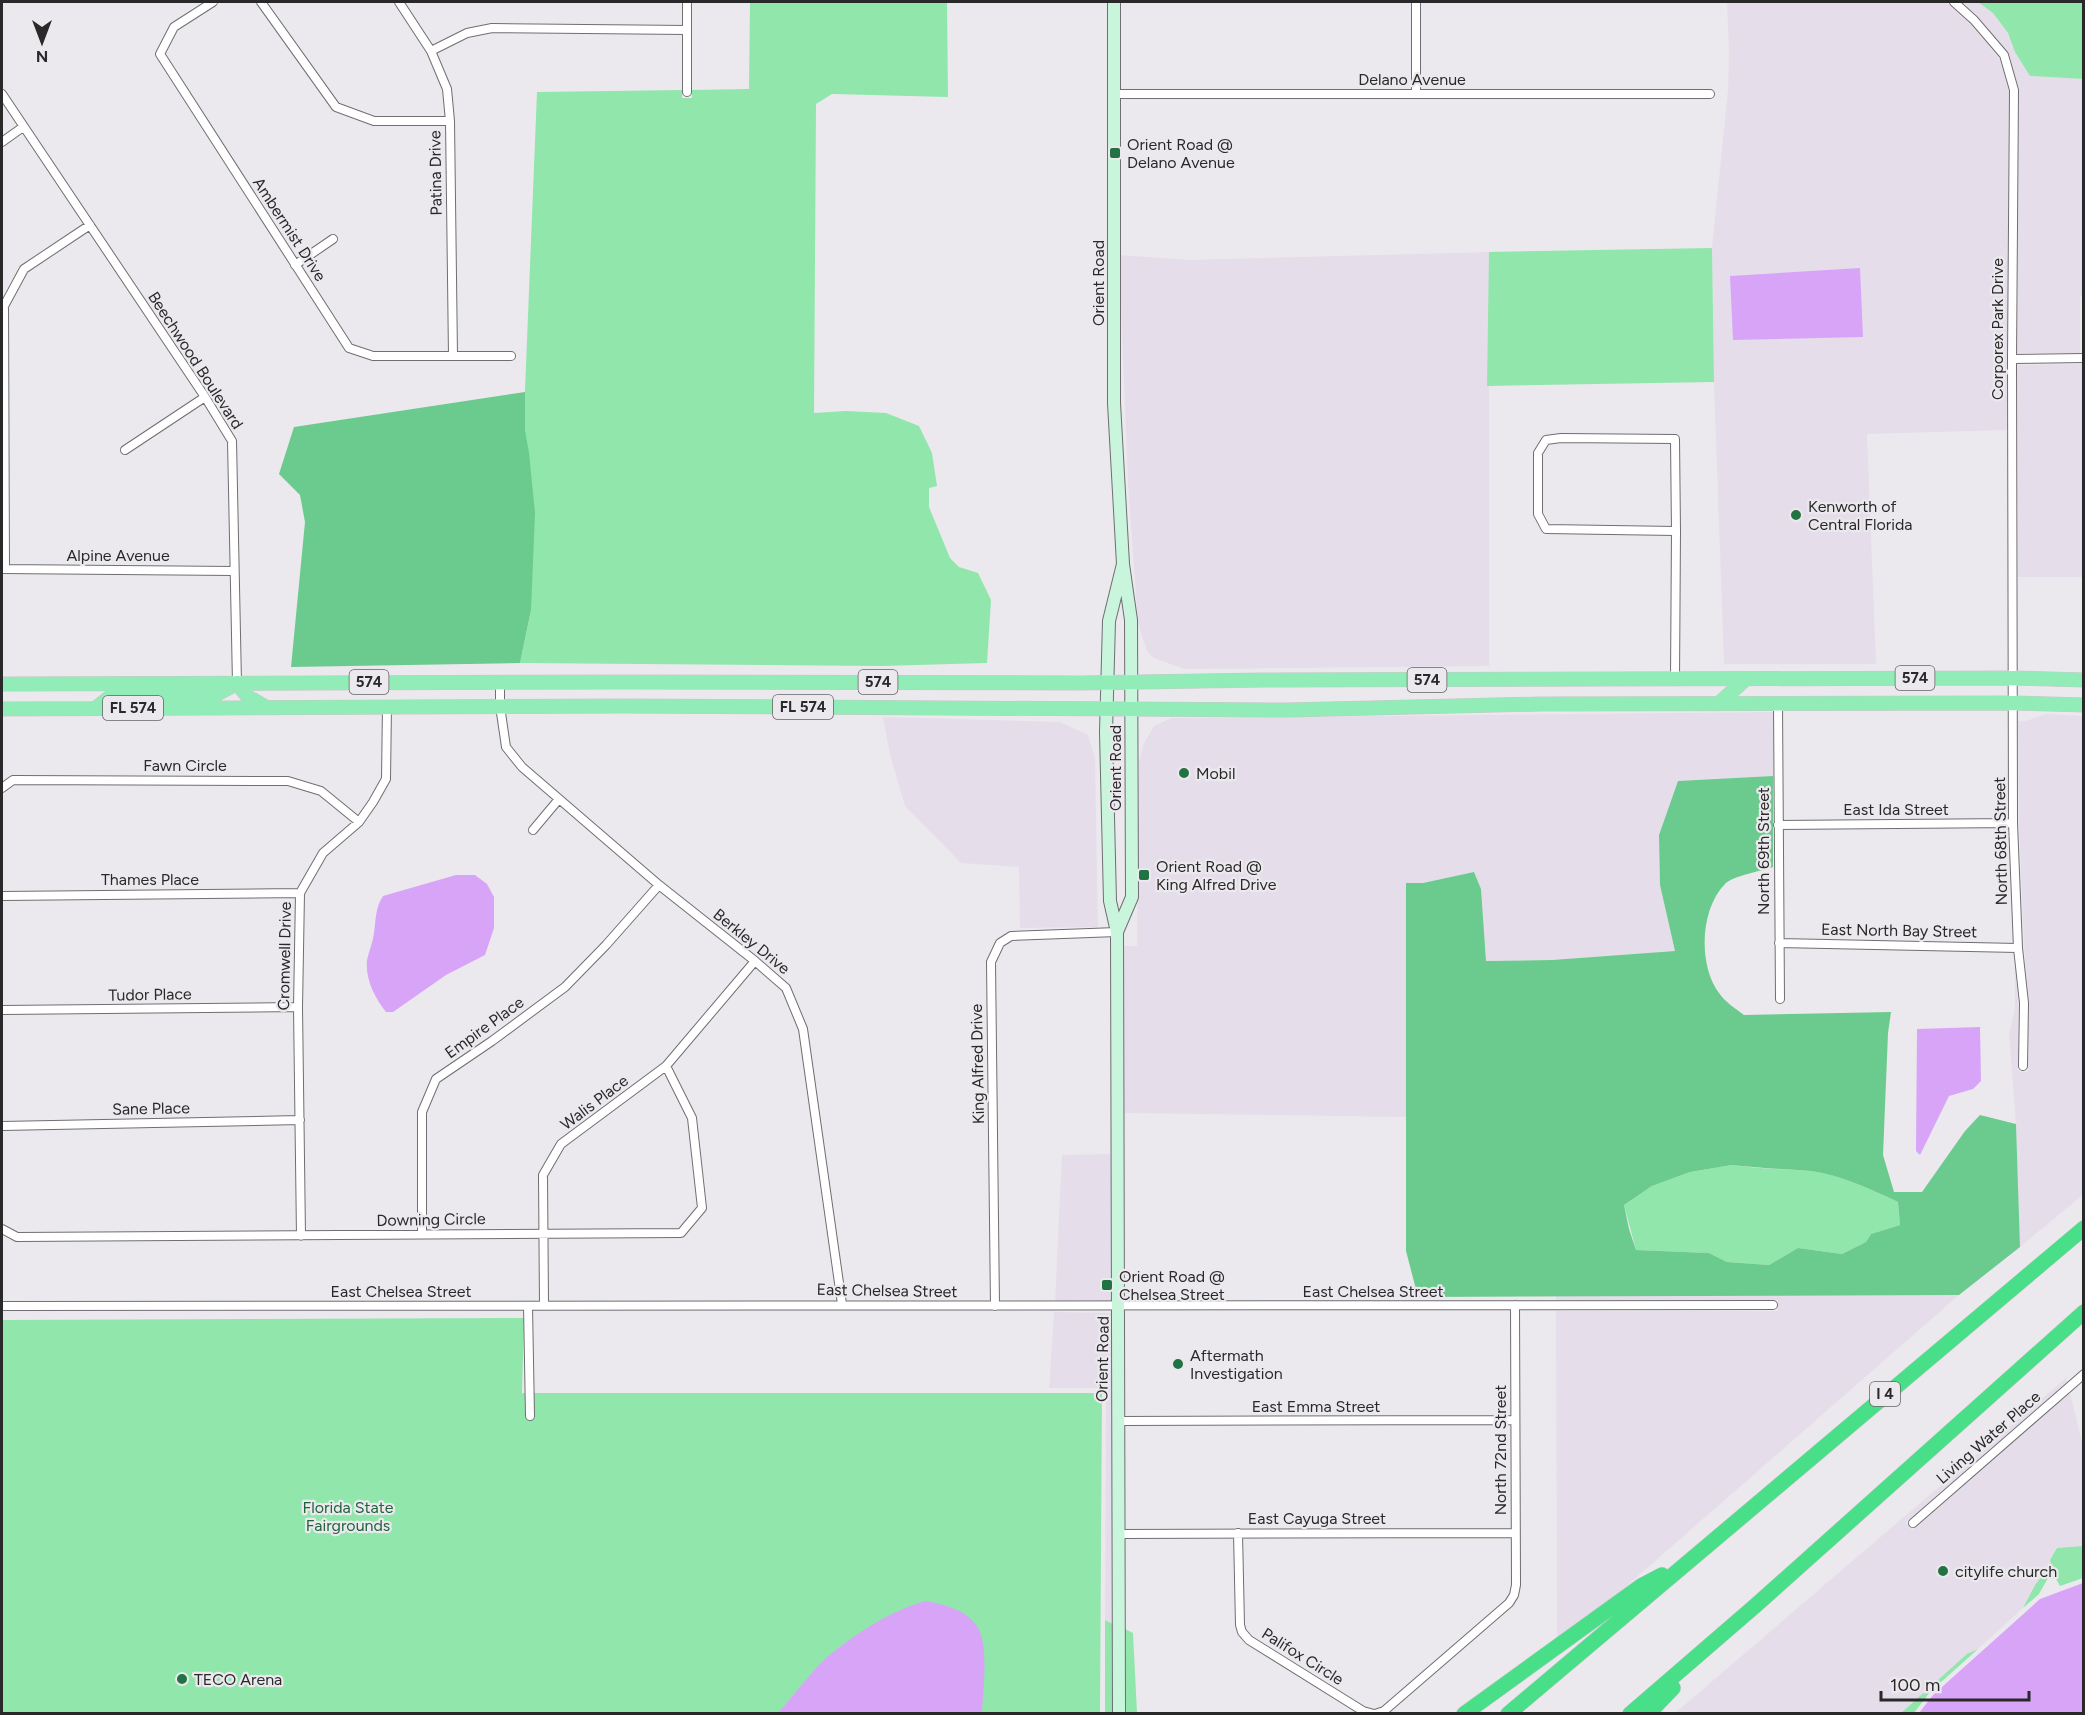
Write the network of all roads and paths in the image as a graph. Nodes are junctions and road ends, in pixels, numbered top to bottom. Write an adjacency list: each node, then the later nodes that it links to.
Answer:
1 (213, 2): 20 (street, Ambermist Drive)
2 (261, 2): 15 (street)
3 (399, 2): 9 (street, Patina Drive)
4 (687, 2): 8 (street)
5 (1114, 2): 12 (street, Orient Road)
6 (1416, 2): 13 (street)
7 (1954, 2): 24 (street, Corporex Park Drive)
8 (687, 30): 9 (street); 10 (street)
9 (431, 51): 15 (street, Patina Drive)
10 (687, 92)
11 (2, 94): 16 (street, Beechwood Boulevard)
12 (1114, 94): 13 (street, Delano Avenue); 28 (street, Orient Road)
13 (1416, 94): 14 (street, Delano Avenue)
14 (1710, 94)
15 (450, 121): 21 (street, Patina Drive)
16 (23, 127): 17 (street); 18 (street, Beechwood Boulevard)
17 (2, 142)
18 (90, 225): 25 (street, Beechwood Boulevard); 29 (street)
19 (333, 239): 20 (street)
20 (295, 265): 21 (street, Ambermist Drive)
21 (453, 356): 22 (street, Ambermist Drive)
22 (511, 356)
23 (2084, 358): 24 (street)
24 (2012, 359): 31 (street, Corporex Park Drive)
25 (205, 397): 26 (street); 30 (street, Beechwood Boulevard)
26 (125, 450)
27 (1676, 531): 27 (street); 32 (street)
28 (1123, 564): 36 (street, Orient Road); 37 (street, Orient Road)
29 (3, 569): 30 (street, Alpine Avenue)
30 (234, 571): 38 (street, Beechwood Boulevard)
31 (2013, 678): 33 (main road, 574); 34 (main road, 574); 40 (street, North 68th Street)
32 (1675, 679): 33 (main road, 574); 37 (main road, 574)
33 (1746, 679): 41 (main road); 42 (main road)
34 (2084, 680)
35 (500, 682): 36 (main road, 574); 38 (main road, 574); 46 (street, Berkley Drive)
36 (1107, 682): 37 (main road, 574); 49 (street, Orient Road)
37 (1131, 682): 50 (street, Orient Road)
38 (237, 683): 39 (main road, 574); 44 (main road); 47 (main road)
39 (2, 684)
40 (2013, 703): 42 (main road, FL 574); 43 (main road, FL 574); 54 (street, North 68th Street)
41 (1718, 704): 42 (main road, FL 574); 50 (main road, FL 574)
42 (1774, 704): 55 (street, North 69th Street)
43 (2084, 705)
44 (264, 706): 45 (main road, FL 574); 47 (main road, FL 574)
45 (387, 706): 46 (main road, FL 574); 53 (street, Cromwell Drive)
46 (500, 706): 49 (main road, FL 574); 52 (street, Berkley Drive)
47 (96, 708): 48 (main road, FL 574)
48 (2, 709)
49 (1106, 709): 50 (main road, FL 574); 60 (street, Orient Road)
50 (1131, 709): 60 (street, Orient Road)
51 (2, 788): 53 (street, Fawn Circle)
52 (559, 798): 56 (street); 57 (street, Berkley Drive)
53 (359, 822): 58 (street, Cromwell Drive)
54 (2013, 823): 55 (street, East Ida Street); 62 (street, North 68th Street)
55 (1778, 825): 61 (street, North 69th Street)
56 (533, 830)
57 (659, 885): 63 (street, Berkley Drive); 74 (street, Empire Place)
58 (300, 893): 59 (street, Thames Place); 65 (street, Cromwell Drive)
59 (2, 896)
60 (1117, 932): 82 (street, King Alfred Drive); 83 (street, Orient Road)
61 (1779, 943): 62 (street, East North Bay Street); 64 (street, North 69th Street)
62 (2018, 948): 68 (street, North 68th Street)
63 (755, 961): 67 (street, Walis Place); 76 (street, Berkley Drive)
64 (1780, 999)
65 (298, 1007): 66 (street, Tudor Place); 69 (street, Cromwell Drive)
66 (2, 1010)
67 (666, 1066): 73 (street, Walis Place); 73 (street, Downing Circle)
68 (2023, 1066)
69 (300, 1120): 70 (street, Sane Place); 75 (street, Cromwell Drive)
70 (2, 1126)
71 (2084, 1228): 93 (highway, I 4)
72 (2, 1229): 75 (street, Downing Circle)
73 (544, 1233): 74 (street, Downing Circle); 77 (street, Walis Place)
74 (422, 1234): 75 (street, Downing Circle)
75 (301, 1236)
76 (842, 1304): 77 (street, East Chelsea Street); 82 (street, East Chelsea Street)
77 (544, 1305): 81 (street, East Chelsea Street)
78 (1515, 1305): 79 (street, East Chelsea Street); 83 (street, East Chelsea Street); 87 (street, North 72nd Street)
79 (1773, 1305)
80 (2, 1306): 81 (street, East Chelsea Street)
81 (528, 1306): 86 (street)
82 (995, 1306): 83 (street, East Chelsea Street)
83 (1119, 1307): 88 (street, Orient Road)
84 (2084, 1312): 95 (highway)
85 (2084, 1374): 89 (street, Living Water Place)
86 (530, 1416)
87 (1515, 1420): 88 (street, East Emma Street); 91 (street, North 72nd Street)
88 (1118, 1421): 92 (street, Orient Road)
89 (1912, 1523)
90 (1238, 1533): 91 (street, East Cayuga Street); 92 (street, East Cayuga Street); 97 (street, Palifox Circle)
91 (1515, 1533): 94 (street, North 72nd Street)
92 (1118, 1534): 96 (street, Orient Road)
93 (1689, 1561): 98 (highway); 99 (highway, I 4)
94 (1514, 1595): 97 (street, Palifox Circle)
95 (1755, 1606): 100 (highway); 101 (highway)
96 (1119, 1713)
97 (1375, 1713)
98 (1464, 1713)
99 (1508, 1713)
100 (1630, 1713)
101 (1648, 1713)

